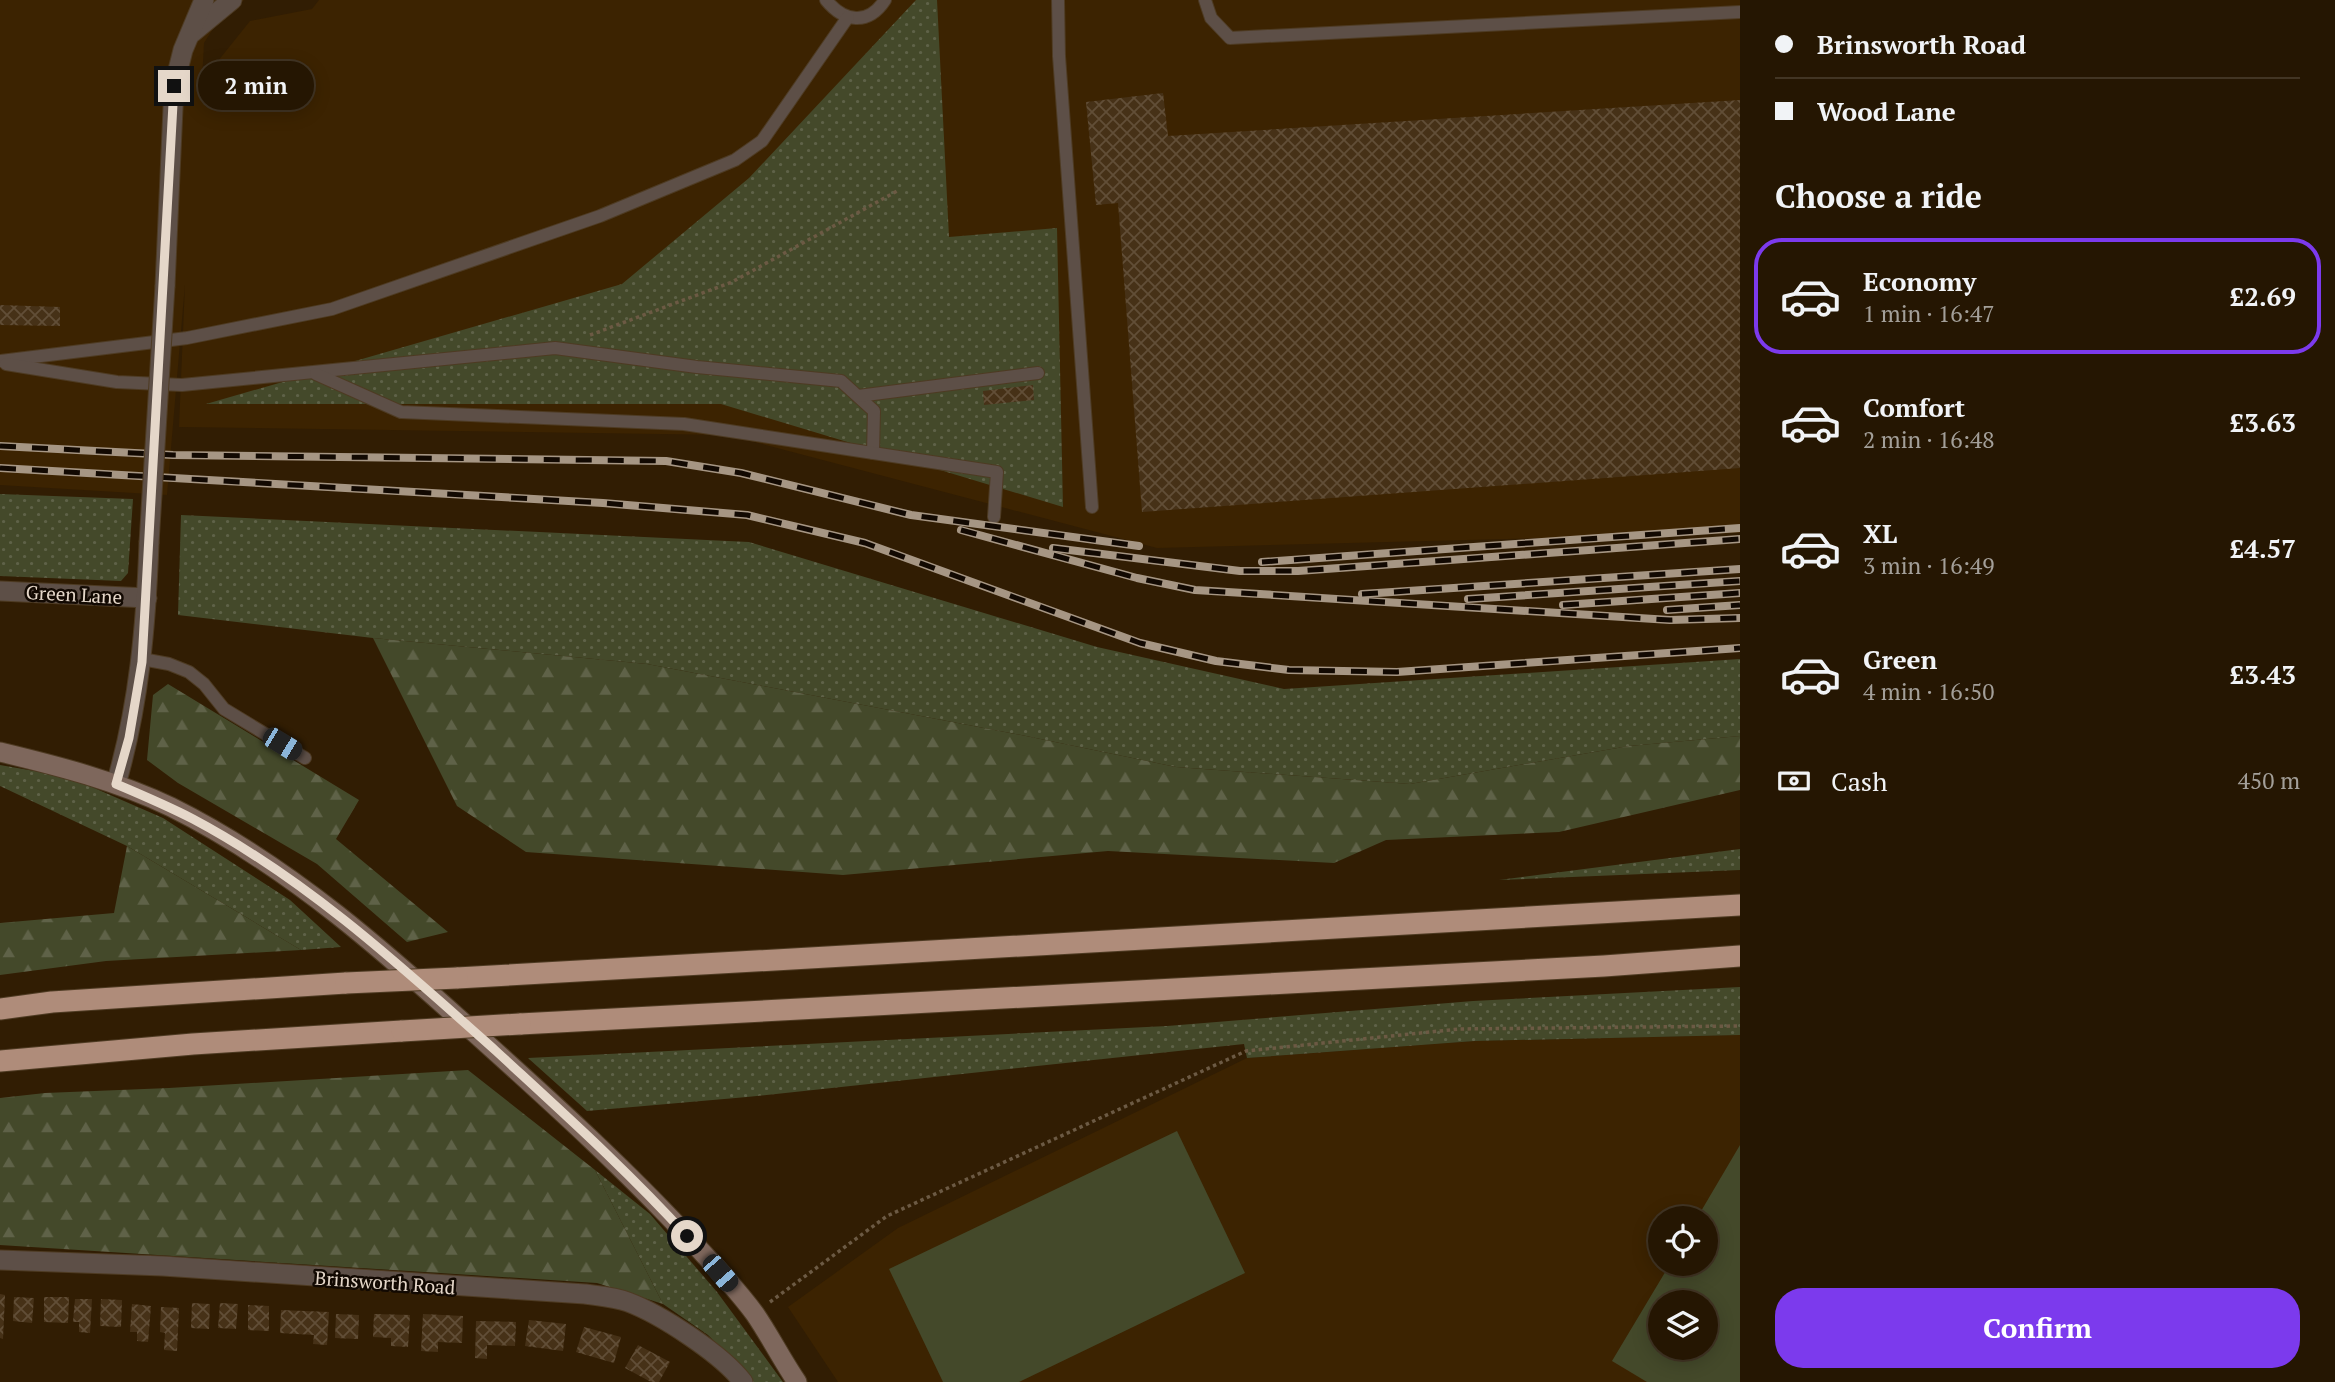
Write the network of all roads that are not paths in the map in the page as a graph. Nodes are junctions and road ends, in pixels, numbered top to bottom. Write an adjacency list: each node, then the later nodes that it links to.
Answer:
1 (204, 0): 9 (street)
2 (232, 0): 9 (street)
3 (826, 0): 8 (lane)
4 (885, 0): 8 (lane)
5 (1058, 0): 15 (lane)
6 (1205, 0): 7 (lane)
7 (1740, 12)
8 (848, 17): 10 (lane)
9 (191, 34): 18 (street, bridge)
10 (0, 362): 11 (lane)
11 (314, 373): 13 (lane); 14 (lane)
12 (1038, 373): 13 (lane)
13 (858, 396): 14 (lane)
14 (873, 453): 16 (lane)
15 (1092, 507)
16 (995, 517)
17 (0, 591): 18 (street, Green Lane)
18 (147, 598): 19 (street)
19 (142, 659): 21 (lane); 22 (street)
20 (0, 752): 22 (main road)
21 (305, 758)
22 (116, 784): 29 (main road)
23 (1740, 905): 25 (highway, bridge)
24 (1740, 957): 26 (highway, bridge)
25 (0, 1009)
26 (0, 1061)
27 (0, 1260): 28 (street, Brinsworth Road)
28 (743, 1382)
29 (797, 1382)

